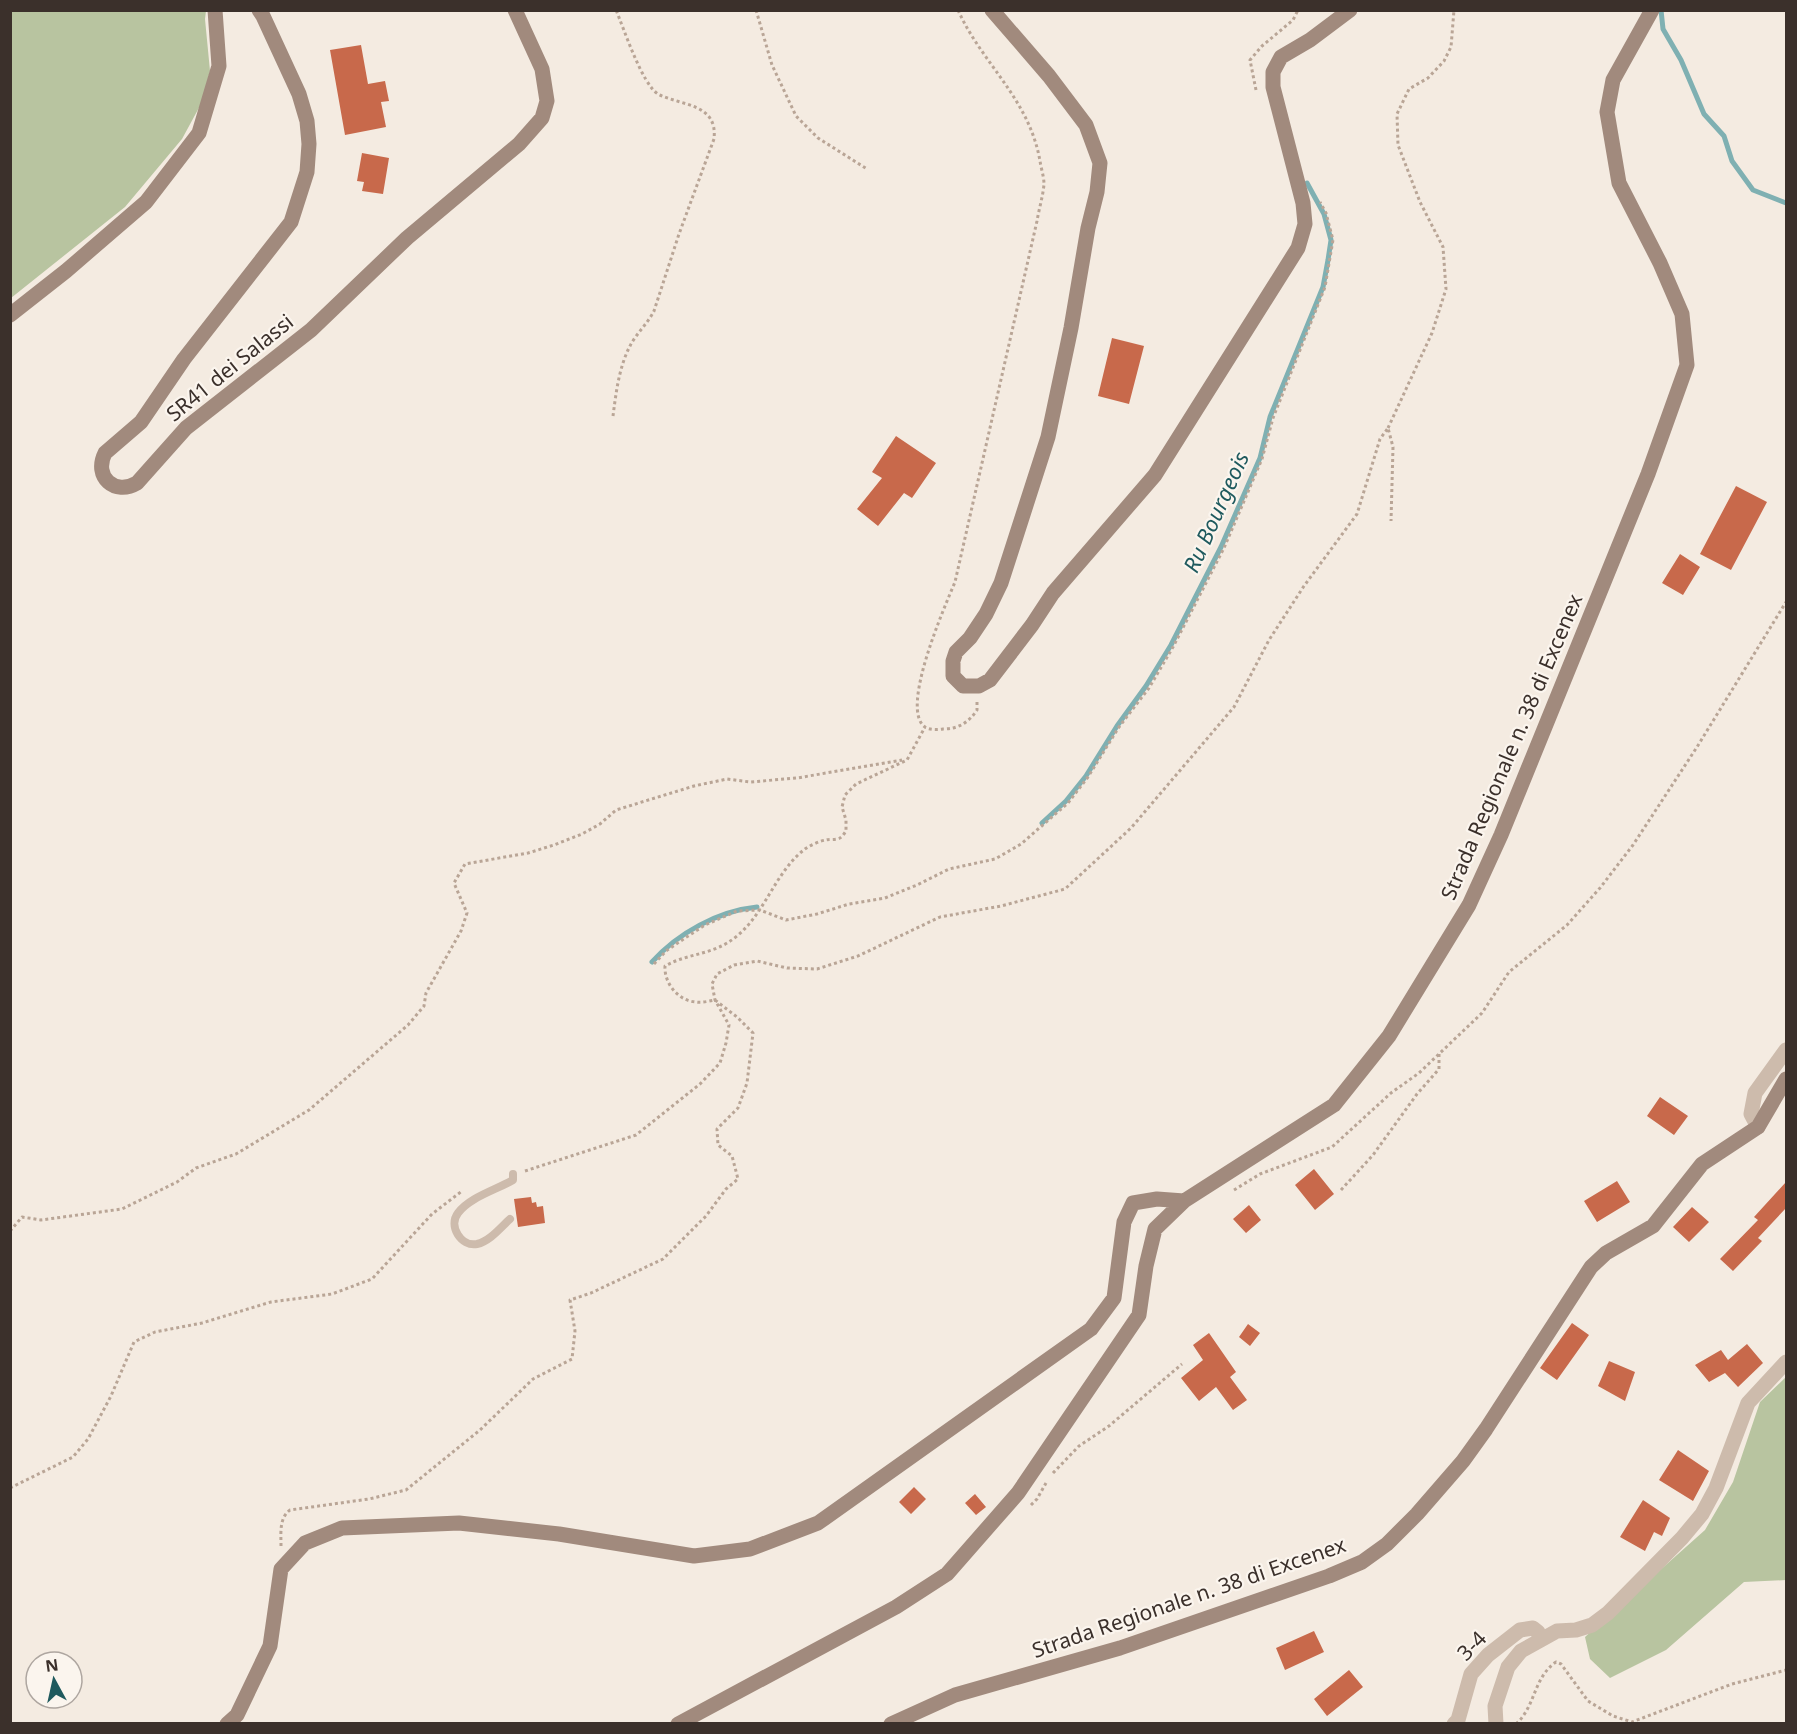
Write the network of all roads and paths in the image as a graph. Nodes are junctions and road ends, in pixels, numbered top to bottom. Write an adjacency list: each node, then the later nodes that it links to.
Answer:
1 (215, 10): 13 (main road)
2 (259, 10): 3 (main road, SR41 dei Salassi)
3 (515, 10)
4 (616, 10): 14 (path)
5 (756, 10): 11 (path)
6 (958, 10): 19 (path)
7 (992, 10): 18 (main road)
8 (1350, 10): 18 (main road)
9 (1454, 10): 15 (path)
10 (1652, 10): 32 (main road, Strada Regionale n. 38 di Excenex)
11 (867, 169)
12 (1320, 202): 21 (path)
13 (10, 315)
14 (614, 416)
15 (1388, 428): 16 (path); 23 (path)
16 (1391, 521)
17 (1786, 602): 25 (path)
18 (963, 686): 19 (path)
19 (925, 727): 20 (path)
20 (907, 760): 21 (path); 34 (path)
21 (760, 910): 22 (path); 23 (path)
22 (654, 964)
23 (715, 1000): 28 (path); 39 (path)
24 (1786, 1050): 27 (street)
25 (1439, 1053): 30 (path); 31 (path)
26 (1786, 1079): 27 (main road, Strada Regionale n. 38 di Excenex)
27 (1758, 1127): 44 (main road, Strada Regionale n. 38 di Excenex)
28 (513, 1174): 33 (lane)
29 (467, 1189): 37 (path)
30 (1341, 1190)
31 (1231, 1192)
32 (1184, 1201): 39 (main road); 43 (main road, Strada Regionale n. 38 di Excenex)
33 (510, 1219)
34 (10, 1231)
35 (1786, 1362): 40 (street)
36 (1182, 1364): 38 (path)
37 (10, 1488)
38 (1029, 1506)
39 (281, 1569): 42 (main road)
40 (1540, 1640): 45 (street, 3-4); 46 (street)
41 (1786, 1670): 47 (path)
42 (227, 1724)
43 (678, 1724)
44 (891, 1724)
45 (1454, 1724)
46 (1496, 1724)
47 (1516, 1724)

